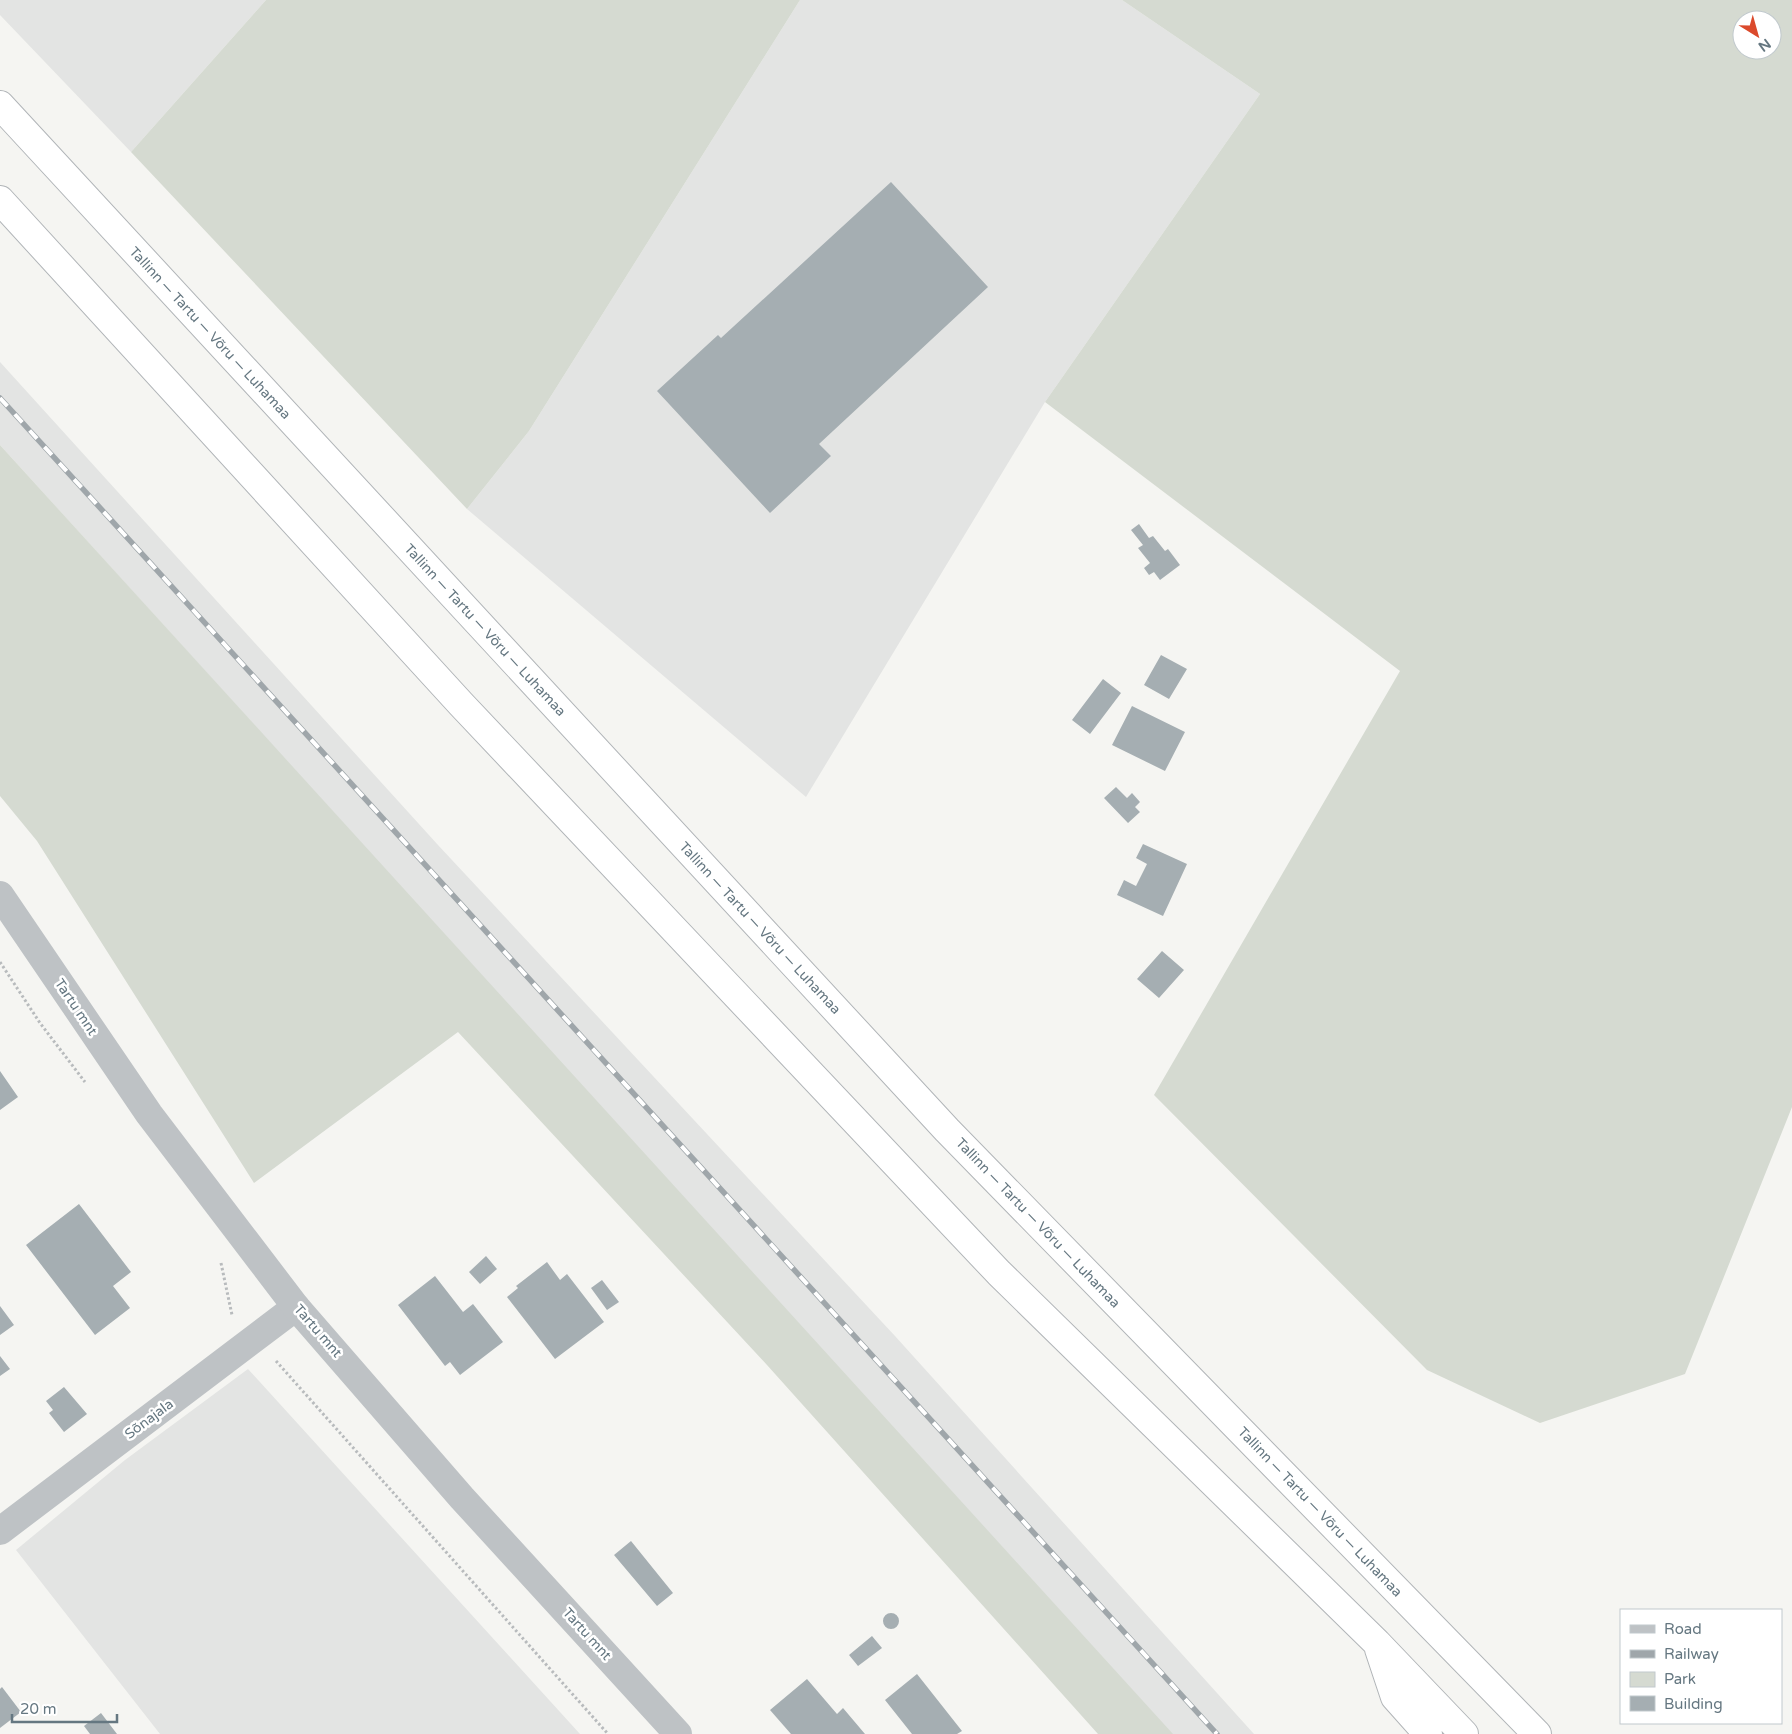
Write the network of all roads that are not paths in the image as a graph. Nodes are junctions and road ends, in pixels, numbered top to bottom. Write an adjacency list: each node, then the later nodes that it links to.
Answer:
1 (0, 105): 10 (highway, Tallinn — Tartu — Võru — Luhamaa)
2 (0, 200): 6 (highway)
3 (0, 895): 4 (street, Tartu mnt)
4 (296, 1307): 5 (street, Sõnajala); 7 (street, Tartu mnt)
5 (0, 1530)
6 (1377, 1643): 8 (highway); 9 (highway)
7 (678, 1734)
8 (1428, 1734)
9 (1464, 1734)
10 (1537, 1734)

